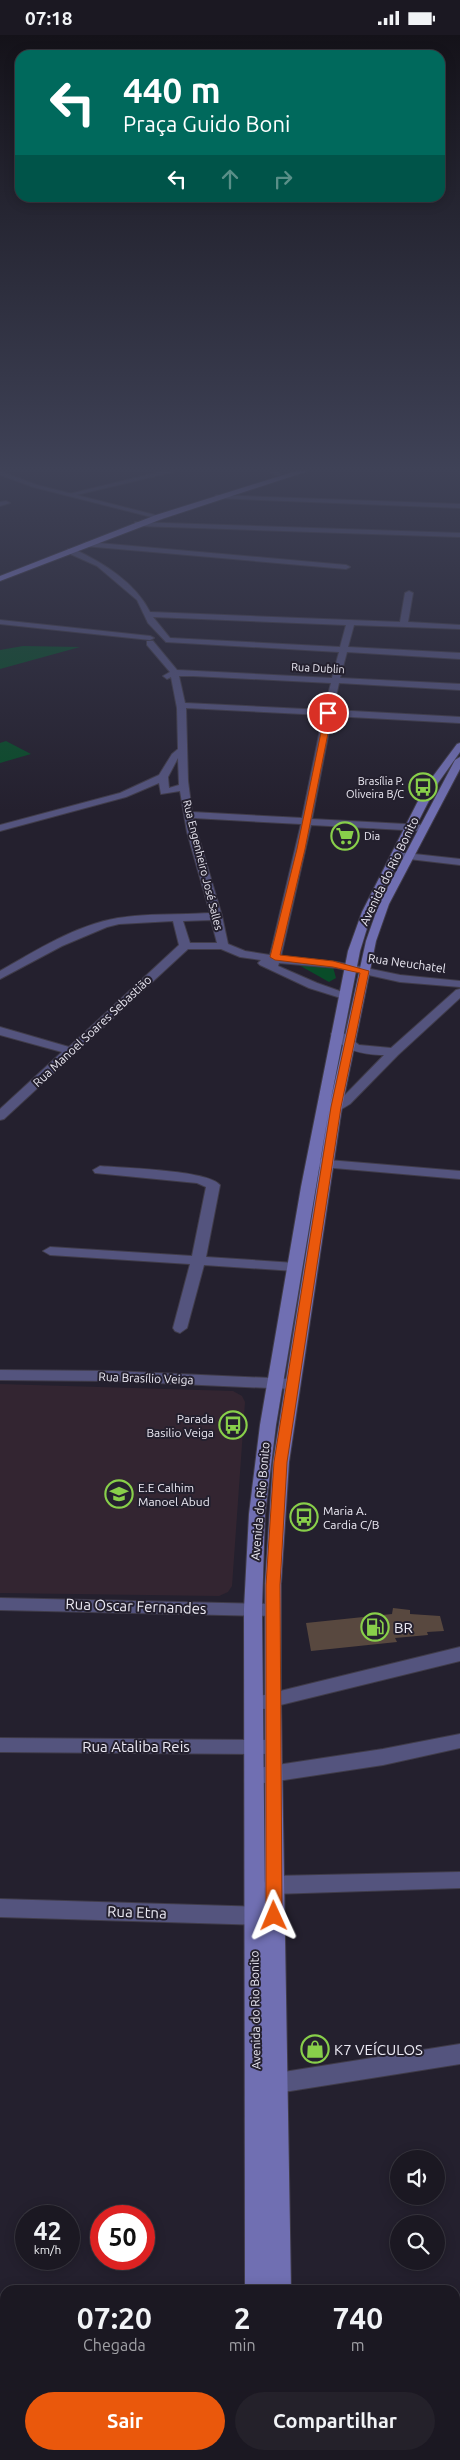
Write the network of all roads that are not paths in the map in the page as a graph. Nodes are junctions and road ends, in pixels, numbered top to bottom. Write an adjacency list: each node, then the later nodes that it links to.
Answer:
1 (123, 584): 3 (street)
2 (409, 593): 6 (street)
3 (149, 618): 5 (street); 8 (street); 9 (street)
4 (0, 622): 8 (street)
5 (351, 623): 6 (street); 10 (street)
6 (404, 625): 7 (street)
7 (460, 627)
8 (151, 639): 9 (street); 12 (street)
9 (169, 645): 10 (street); 12 (street, Rua Engenheiro José Salles)
10 (342, 651): 11 (street); 13 (street)
11 (460, 656)
12 (170, 672): 13 (street, Rua Dublin); 15 (street, Rua Engenheiro José Salles)
13 (336, 681): 14 (street, Rua Dublin); 16 (street)
14 (460, 687)
15 (176, 700): 16 (street); 19 (street, Rua Engenheiro José Salles)
16 (328, 713): 17 (street); 26 (street)
17 (460, 720)
18 (460, 746): 27 (main road, Avenida do Rio Bonito)
19 (184, 749): 21 (street); 22 (street, Rua Engenheiro José Salles)
20 (460, 760): 29 (main road, Avenida do Rio Bonito)
21 (163, 777): 23 (street); 24 (street)
22 (185, 791): 23 (street); 25 (street, Rua Engenheiro José Salles)
23 (164, 792): 24 (street)
24 (123, 795): 28 (street)
25 (188, 815): 26 (street); 33 (street, Rua Engenheiro José Salles)
26 (305, 821): 27 (street); 38 (street)
27 (410, 827): 29 (street); 30 (main road, Avenida do Rio Bonito)
28 (0, 828)
29 (423, 828): 31 (main road, Avenida do Rio Bonito)
30 (396, 855): 31 (street); 39 (main road, Avenida do Rio Bonito)
31 (408, 857): 32 (street); 40 (main road, Avenida do Rio Bonito)
32 (460, 862)
33 (217, 916): 34 (street); 36 (street, Rua Engenheiro José Salles)
34 (177, 918): 35 (street); 41 (street)
35 (185, 946): 36 (street); 48 (street, Rua Manoel Soares Sebastião)
36 (223, 946): 37 (street, Rua Engenheiro José Salles)
37 (250, 955): 38 (street)
38 (274, 962): 39 (street, Rua Neuchatel); 44 (street)
39 (350, 967): 40 (street, Rua Neuchatel); 44 (main road, Avenida do Rio Bonito)
40 (365, 971): 42 (street, Rua Neuchatel); 47 (main road, Avenida do Rio Bonito)
41 (0, 976)
42 (460, 984)
43 (460, 992): 49 (street)
44 (344, 996): 46 (main road, Avenida do Rio Bonito)
45 (0, 1031): 48 (street)
46 (337, 1034): 47 (street); 52 (main road, Avenida do Rio Bonito)
47 (349, 1044): 49 (street); 50 (main road, Avenida do Rio Bonito)
48 (71, 1051): 51 (street, Rua Manoel Soares Sebastião)
49 (394, 1052): 50 (street)
50 (336, 1107): 52 (main road, Avenida do Rio Bonito)
51 (0, 1116)
52 (321, 1163): 54 (street); 57 (main road, Avenida do Rio Bonito); 60 (main road, Avenida do Rio Bonito)
53 (100, 1170): 56 (street)
54 (460, 1175)
55 (50, 1251): 56 (street)
56 (198, 1260): 57 (street); 58 (street)
57 (295, 1267): 60 (main road, Avenida do Rio Bonito)
58 (180, 1328)
59 (0, 1375): 60 (street, Rua Brasílio Veiga)
60 (284, 1384): 62 (main road, Avenida do Rio Bonito); 63 (main road, Avenida do Rio Bonito)
61 (0, 1604): 62 (street, Rua Oscar Fernandes)
62 (253, 1609): 63 (street, Rua Oscar Fernandes); 66 (main road, Avenida do Rio Bonito)
63 (272, 1610): 65 (main road, Avenida do Rio Bonito)
64 (460, 1654): 65 (street)
65 (272, 1701): 66 (street); 70 (main road, Avenida do Rio Bonito)
66 (253, 1704): 69 (main road, Avenida do Rio Bonito)
67 (460, 1741): 71 (street)
68 (0, 1745): 69 (street, Rua Ataliba Reis)
69 (253, 1747): 70 (street, Rua Ataliba Reis); 72 (main road, Avenida do Rio Bonito)
70 (272, 1747): 71 (main road, Avenida do Rio Bonito)
71 (272, 1774): 72 (street); 74 (main road, Avenida do Rio Bonito)
72 (254, 1775): 76 (main road, Avenida do Rio Bonito)
73 (460, 1880): 74 (street)
74 (274, 1885): 76 (main road, Avenida do Rio Bonito)
75 (0, 1908): 76 (street, Rua Etna)
76 (264, 1916): 78 (main road, Avenida do Rio Bonito)
77 (460, 2054): 78 (street)
78 (267, 2084): 79 (main road, Avenida do Rio Bonito); 80 (main road, Avenida do Rio Bonito)
79 (257, 2285)
80 (279, 2285)

